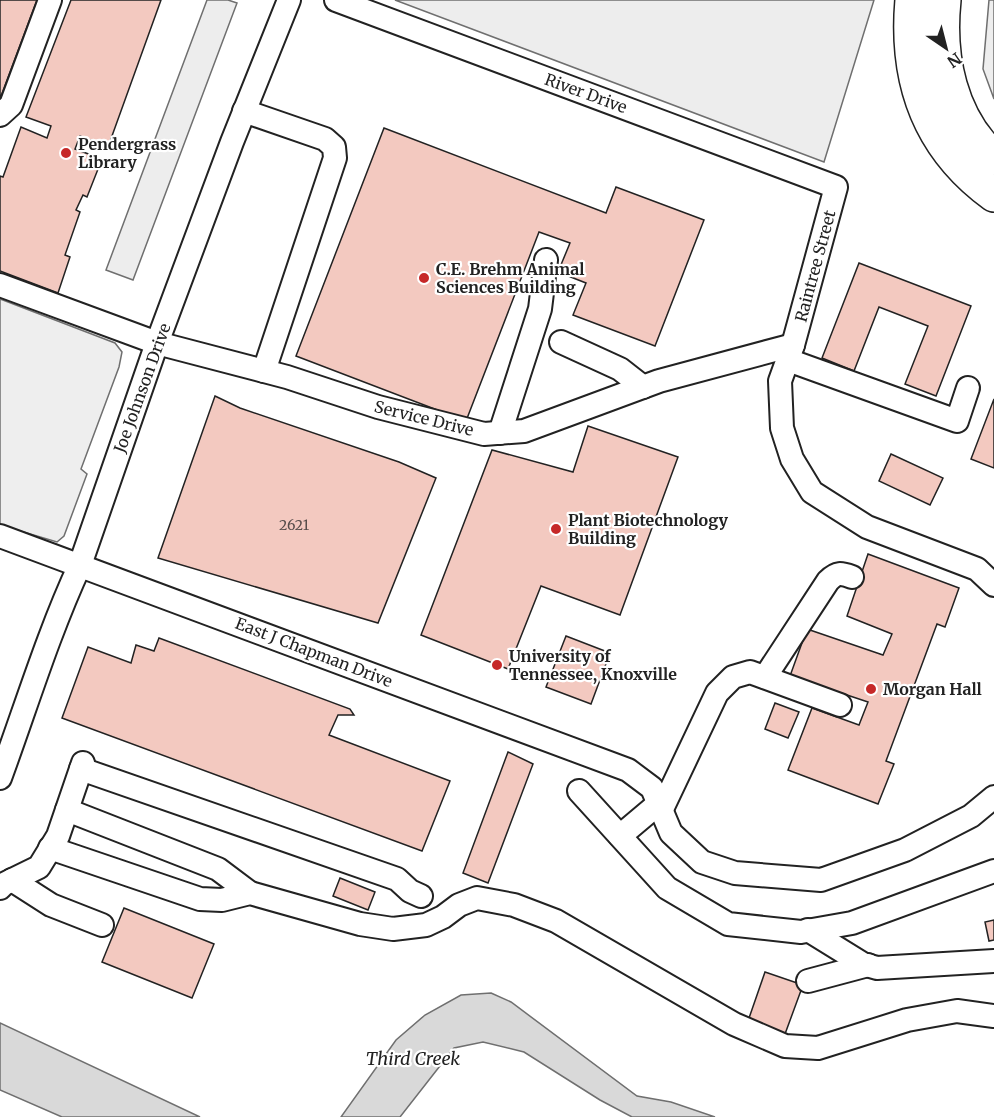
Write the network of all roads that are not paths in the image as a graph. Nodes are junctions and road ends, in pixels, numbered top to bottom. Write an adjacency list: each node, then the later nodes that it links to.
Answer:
1 (50, 0): 7 (street)
2 (289, 0): 6 (street, Joe Johnson Drive)
3 (336, 0): 9 (street, River Drive)
4 (912, 0): 10 (highway)
5 (944, 0): 8 (highway)
6 (244, 111): 14 (street, Joe Johnson Drive); 16 (street)
7 (0, 115)
8 (994, 158)
9 (836, 187): 15 (street, Raintree Street)
10 (994, 195)
11 (546, 260): 19 (street)
12 (0, 285): 14 (street, Service Drive)
13 (561, 342): 17 (street)
14 (157, 343): 16 (street, Service Drive); 21 (street, Joe Johnson Drive)
15 (790, 352): 17 (street, Service Drive); 18 (street); 23 (street, Raintree Street)
16 (264, 371): 19 (street, Service Drive)
17 (643, 387): 19 (street, Service Drive)
18 (968, 388)
19 (500, 433)
20 (1, 538): 21 (street, East J Chapman Drive)
21 (80, 565): 26 (street, Joe Johnson Drive); 29 (street, East J Chapman Drive)
22 (852, 577): 24 (street)
23 (994, 585)
24 (765, 677): 25 (street); 29 (street)
25 (840, 705)
26 (1, 776)
27 (579, 791): 31 (street)
28 (994, 797): 29 (street, East J Chapman Drive)
29 (660, 807): 31 (street)
30 (67, 810): 32 (street); 35 (street); 36 (street)
31 (620, 837): 38 (street)
32 (50, 848): 34 (street); 35 (street)
33 (994, 871): 38 (street)
34 (6, 884): 37 (street)
35 (250, 893): 42 (street)
36 (421, 896)
37 (102, 925)
38 (808, 930): 40 (street)
39 (994, 962): 40 (street)
40 (868, 965): 41 (street)
41 (808, 981)
42 (994, 1016)

